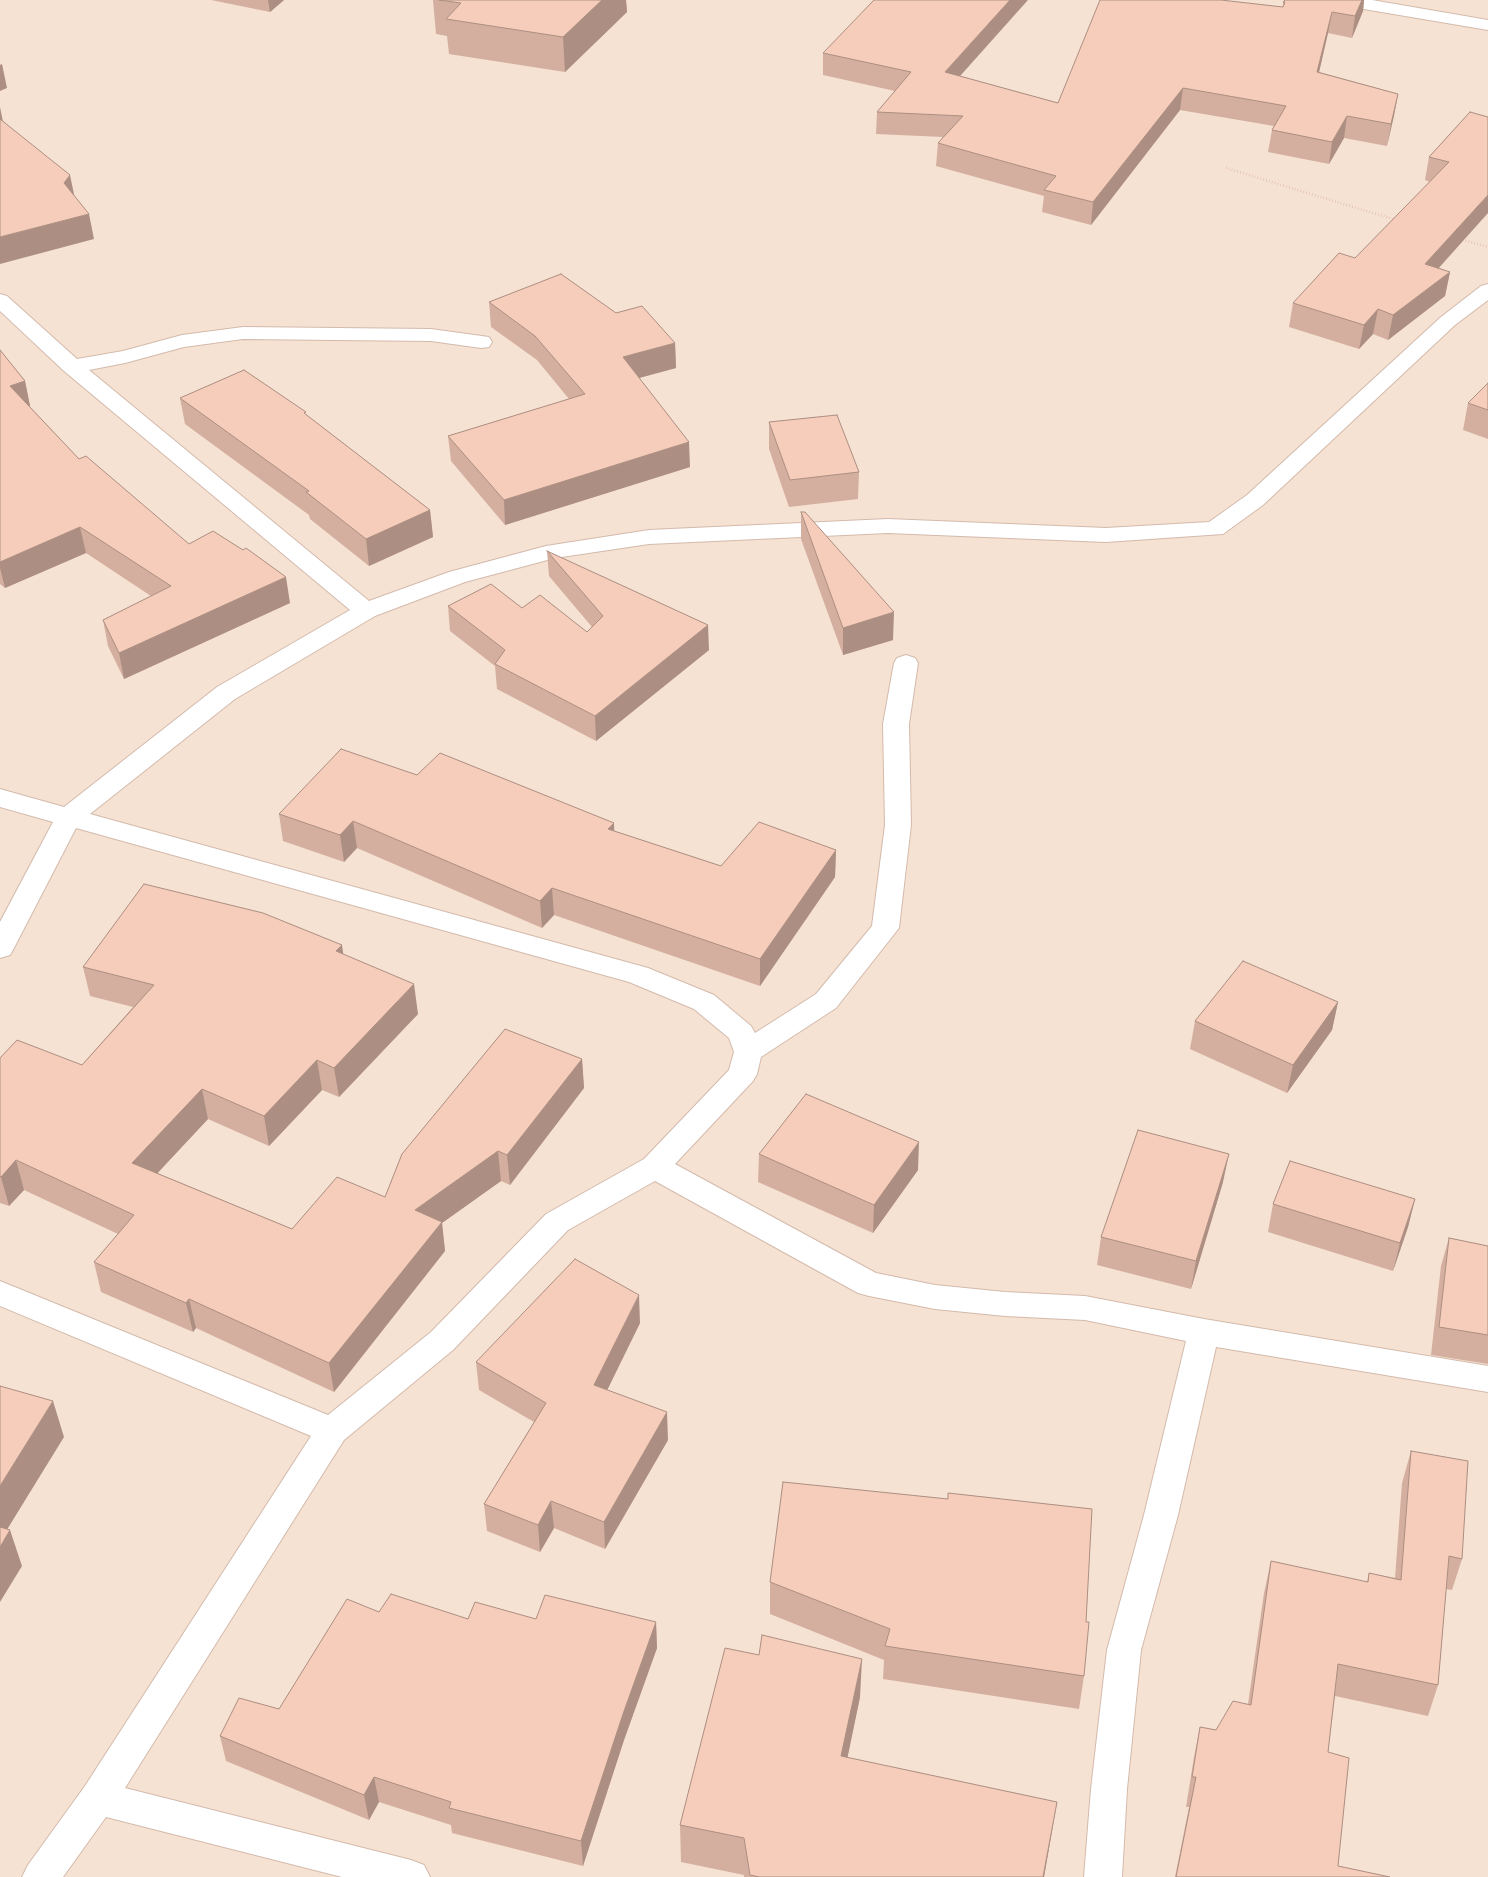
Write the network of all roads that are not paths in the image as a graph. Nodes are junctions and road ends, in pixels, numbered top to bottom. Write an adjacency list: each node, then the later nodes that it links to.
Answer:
1 (1340, 0): 2 (street)
2 (1488, 25)
3 (1488, 290): 7 (street)
4 (0, 300): 6 (street)
5 (480, 342): 6 (street)
6 (72, 366): 7 (street)
7 (366, 611): 10 (street)
8 (906, 663): 12 (street)
9 (0, 798): 10 (street)
10 (69, 818): 11 (street); 12 (street)
11 (0, 948)
12 (748, 1052): 13 (street)
13 (656, 1167): 15 (street); 17 (street)
14 (0, 1293): 17 (street)
15 (1204, 1332): 16 (street); 21 (street)
16 (1488, 1379)
17 (332, 1431): 18 (street)
18 (98, 1798): 19 (street); 20 (street)
19 (41, 1877)
20 (411, 1877)
21 (1102, 1877)

